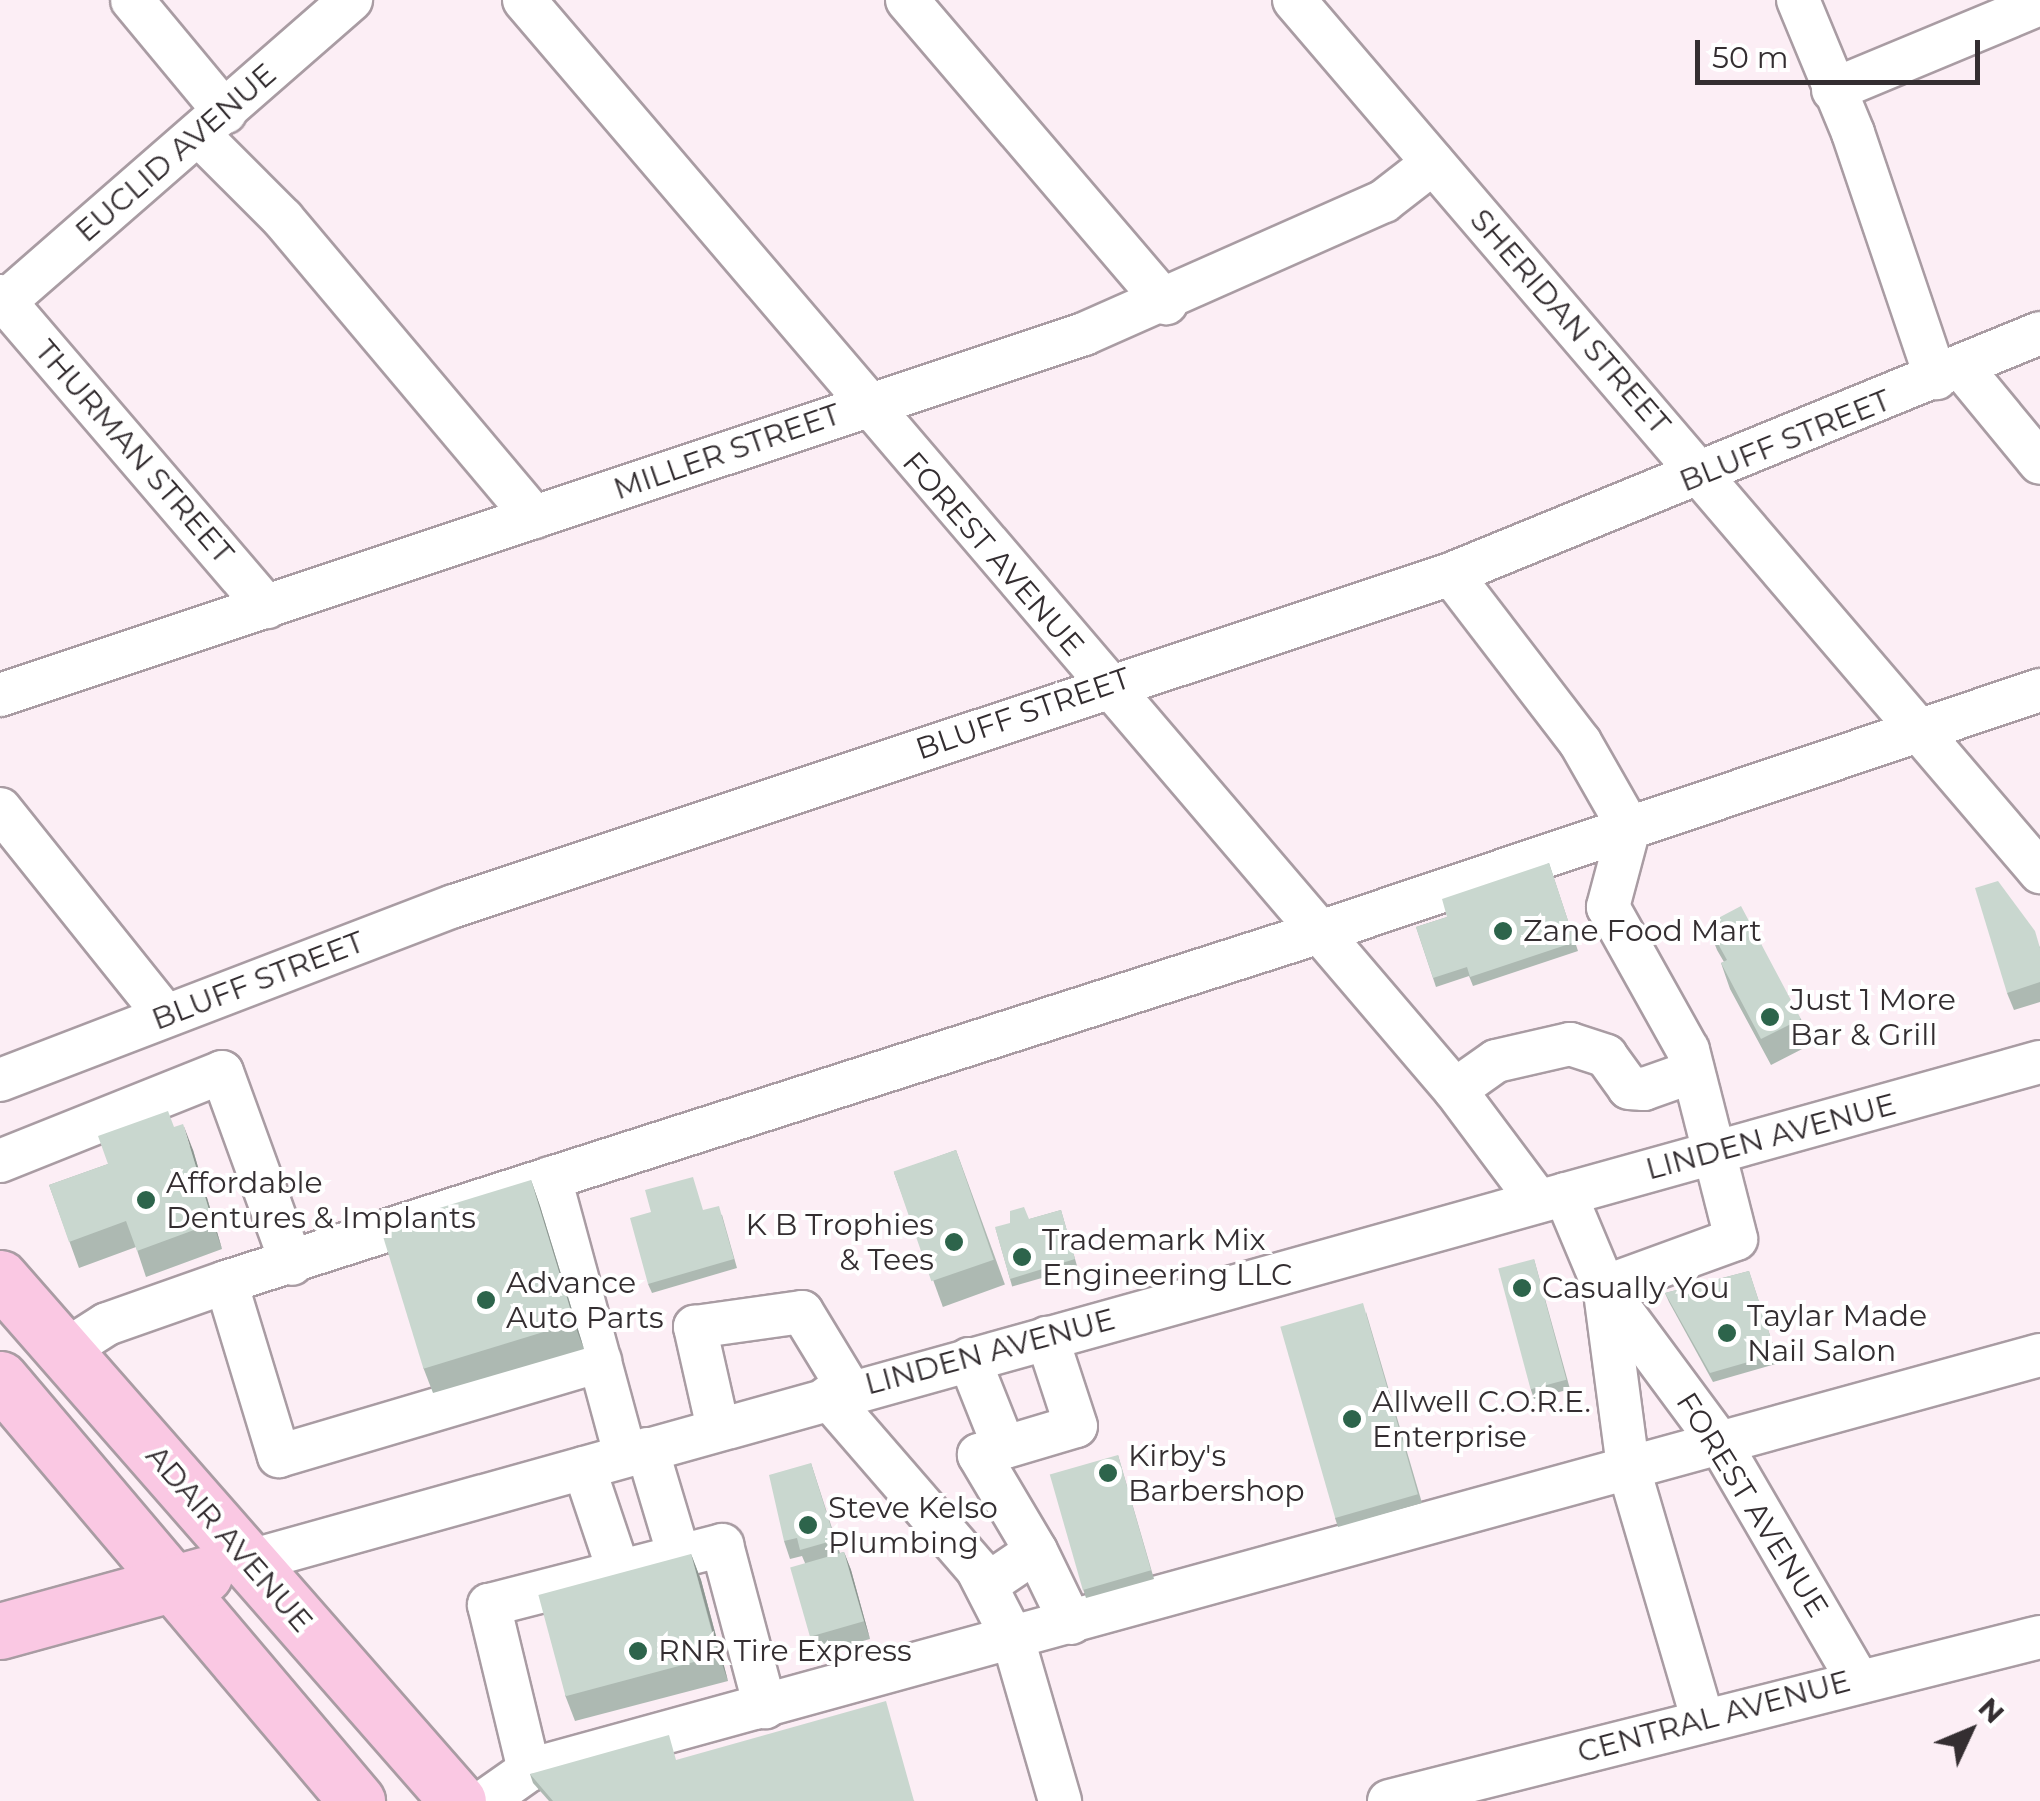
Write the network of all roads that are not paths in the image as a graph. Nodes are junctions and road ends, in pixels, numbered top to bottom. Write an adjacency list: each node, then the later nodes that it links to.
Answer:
1 (132, 0): 9 (street)
2 (351, 0): 9 (street, EUCLID AVENUE)
3 (524, 0): 15 (street, FOREST AVENUE)
4 (908, 0): 12 (street)
5 (1294, 0): 10 (street, SHERIDAN STREET)
6 (1798, 0): 8 (street)
7 (2040, 4): 8 (street)
8 (1833, 90): 14 (street)
9 (212, 123): 11 (street, EUCLID AVENUE); 18 (street)
10 (1433, 163): 12 (street, MILLER STREET); 17 (street, SHERIDAN STREET)
11 (2, 301): 20 (street, THURMAN STREET)
12 (1166, 303): 15 (street, MILLER STREET)
13 (2040, 334): 14 (street, BLUFF STREET)
14 (1948, 373): 16 (street); 17 (street, BLUFF STREET)
15 (866, 406): 18 (street, MILLER STREET); 21 (street, FOREST AVENUE)
16 (2040, 463)
17 (1702, 476): 19 (street, BLUFF STREET); 24 (street, SHERIDAN STREET)
18 (534, 518): 20 (street, MILLER STREET)
19 (1451, 574): 21 (street, BLUFF STREET); 26 (street)
20 (267, 607): 23 (street, MILLER STREET)
21 (1106, 686): 28 (street, FOREST AVENUE); 29 (street, BLUFF STREET)
22 (2040, 690): 24 (street)
23 (0, 694)
24 (1922, 731): 26 (street); 27 (street, SHERIDAN STREET)
25 (0, 808): 29 (street)
26 (1629, 828): 28 (street); 31 (street)
27 (2040, 872)
28 (1320, 932): 33 (street, FOREST AVENUE); 36 (street)
29 (165, 1015): 32 (street, BLUFF STREET)
30 (2040, 1062): 34 (street, LINDEN AVENUE)
31 (1692, 1072): 33 (street); 34 (street)
32 (0, 1080)
33 (1455, 1090): 37 (street, FOREST AVENUE)
34 (1712, 1153): 37 (street, LINDEN AVENUE); 41 (street)
35 (0, 1161): 38 (street)
36 (550, 1178): 38 (street); 46 (street)
37 (1551, 1198): 41 (street, FOREST AVENUE); 42 (street, LINDEN AVENUE)
38 (292, 1264): 40 (street)
39 (0, 1278): 43 (main road, ADAIR AVENUE)
40 (226, 1282): 43 (street); 46 (street)
41 (1604, 1287): 50 (street, FOREST AVENUE); 53 (street, FOREST AVENUE)
42 (1046, 1338): 45 (street, LINDEN AVENUE); 51 (street)
43 (63, 1352): 57 (main road, ADAIR AVENUE)
44 (2040, 1355): 50 (street)
45 (968, 1359): 48 (street, LINDEN AVENUE); 51 (street)
46 (600, 1362): 52 (street)
47 (0, 1379): 59 (main road)
48 (839, 1394): 49 (street, LINDEN AVENUE); 49 (street); 60 (street)
49 (718, 1428): 52 (street, LINDEN AVENUE)
50 (1721, 1444): 53 (street); 65 (street, FOREST AVENUE)
51 (1004, 1448): 55 (street)
52 (636, 1452): 54 (street, LINDEN AVENUE); 56 (street)
53 (1628, 1466): 61 (street); 67 (street, FOREST AVENUE)
54 (584, 1468): 57 (street, LINDEN AVENUE); 58 (street)
55 (1036, 1551): 60 (street); 61 (street)
56 (678, 1556): 58 (street); 66 (street)
57 (250, 1562): 59 (main road, LINDEN AVENUE); 70 (main road, ADAIR AVENUE)
58 (619, 1572): 68 (street)
59 (175, 1584): 62 (main road, LINDEN AVENUE); 69 (main road)
60 (986, 1585): 64 (street)
61 (1071, 1622): 64 (street)
62 (0, 1631)
63 (2040, 1637): 65 (street, CENTRAL AVENUE)
64 (1013, 1639): 66 (street); 72 (street)
65 (1858, 1680): 67 (street, CENTRAL AVENUE)
66 (765, 1706): 68 (street)
67 (1702, 1721): 73 (street, CENTRAL AVENUE)
68 (529, 1770): 71 (street)
69 (349, 1799)
70 (458, 1801)
71 (485, 1801)
72 (1060, 1801)
73 (1388, 1801)

